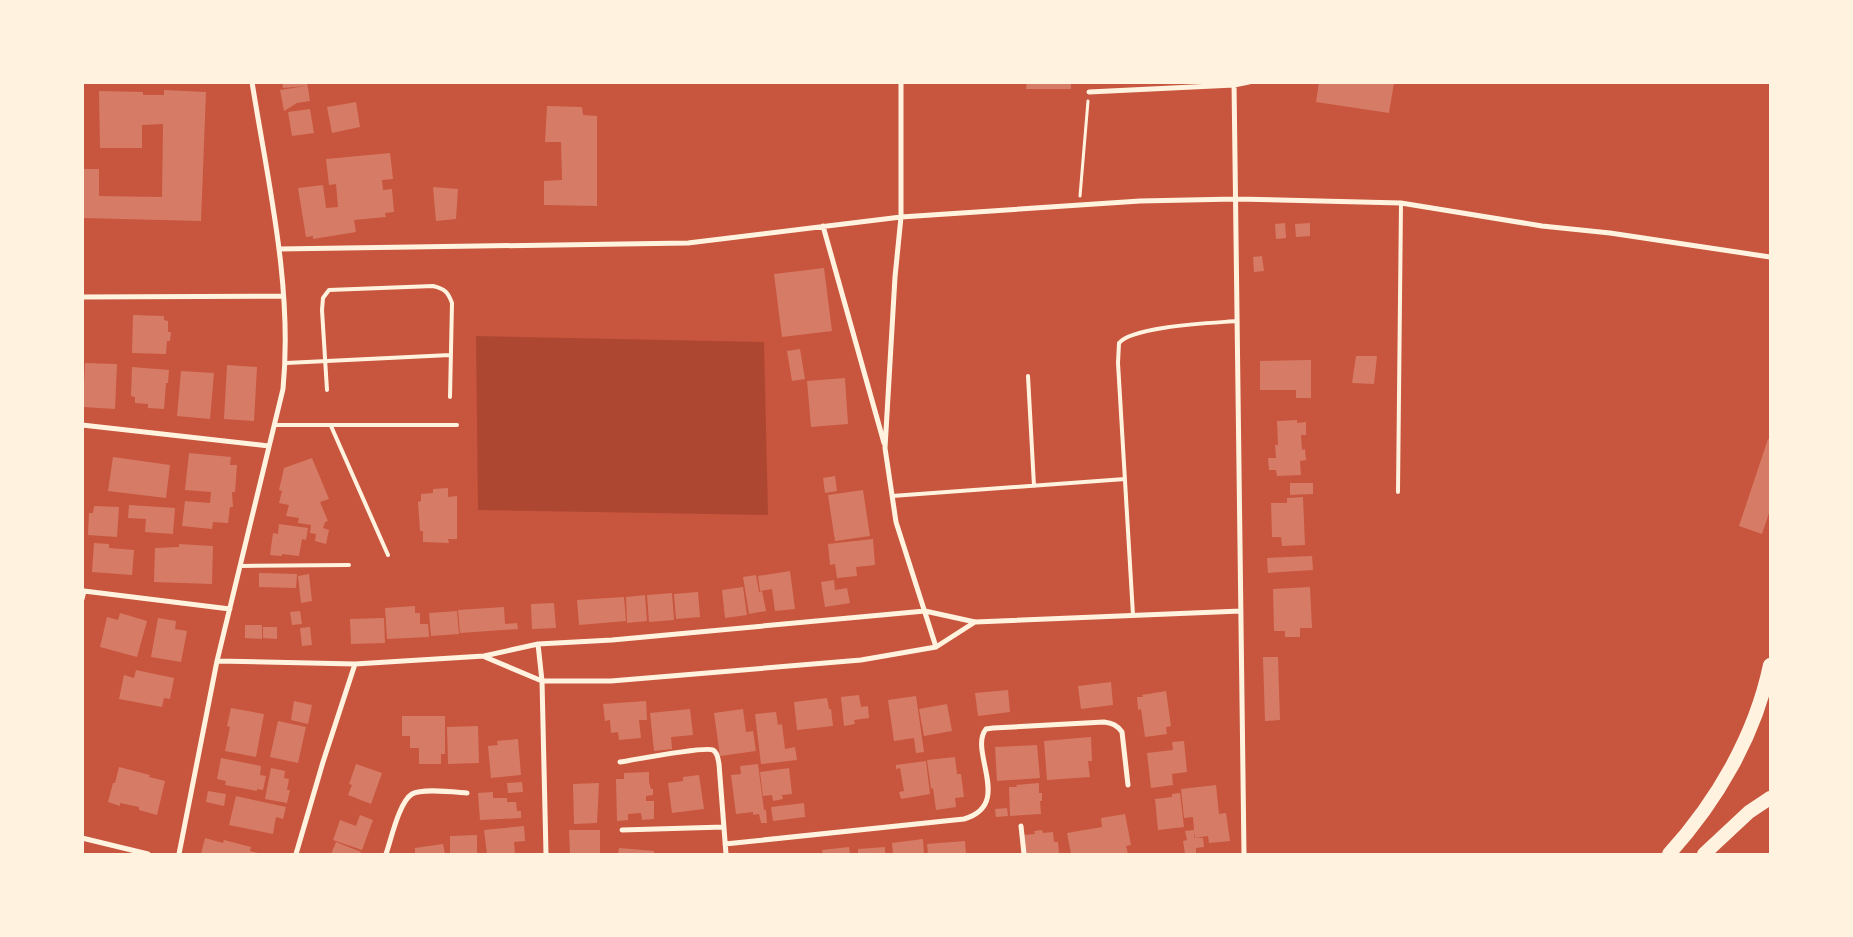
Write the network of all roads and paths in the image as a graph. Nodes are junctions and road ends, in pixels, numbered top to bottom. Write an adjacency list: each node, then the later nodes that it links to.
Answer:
1 (252, 82): 11 (street)
2 (901, 82): 9 (street)
3 (1249, 82): 4 (street)
4 (1234, 84): 5 (street); 6 (street)
5 (1089, 92): 8 (path)
6 (1236, 199): 7 (street); 8 (street); 15 (street)
7 (1401, 203): 12 (street); 30 (lane)
8 (1080, 205): 9 (street)
9 (900, 217): 10 (street); 27 (street)
10 (823, 226): 11 (street); 27 (street)
11 (279, 250): 13 (street)
12 (1770, 257)
13 (284, 296): 14 (street); 18 (street)
14 (82, 297)
15 (1237, 321): 28 (lane); 39 (street)
16 (450, 355): 17 (lane); 17 (lane); 21 (lane)
17 (325, 361): 18 (lane); 20 (lane)
18 (286, 363): 23 (street)
19 (1028, 376): 29 (lane)
20 (327, 390)
21 (450, 397)
22 (82, 425): 26 (street)
23 (274, 425): 25 (lane); 26 (street)
24 (457, 425): 25 (lane)
25 (331, 426): 32 (lane)
26 (269, 446): 34 (street)
27 (885, 448): 31 (street)
28 (1125, 479): 29 (lane); 40 (lane)
29 (1034, 486): 31 (lane)
30 (1398, 492)
31 (892, 496): 38 (street)
32 (388, 555)
33 (349, 565): 34 (lane)
34 (240, 566): 37 (street)
35 (83, 591): 36 (street); 37 (street)
36 (82, 599)
37 (230, 609): 45 (street)
38 (925, 611): 41 (street); 42 (street); 43 (street)
39 (1241, 611): 40 (street); 65 (street)
40 (1133, 616): 41 (street)
41 (976, 622): 43 (street)
42 (538, 644): 44 (street); 48 (street)
43 (936, 647): 48 (street)
44 (484, 656): 46 (street); 48 (street)
45 (217, 660): 46 (street); 59 (street)
46 (355, 664): 60 (street)
47 (1770, 665): 66 (highway)
48 (542, 681): 62 (street)
49 (620, 762): 54 (street)
50 (1128, 784): 57 (street)
51 (467, 793): 61 (street)
52 (1770, 798): 67 (highway)
53 (1021, 826): 64 (street)
54 (724, 827): 55 (street); 57 (street)
55 (622, 830)
56 (82, 838): 58 (street)
57 (725, 844): 63 (street)
58 (148, 854)
59 (180, 854)
60 (296, 854)
61 (386, 854)
62 (546, 854)
63 (726, 854)
64 (1024, 854)
65 (1244, 854)
66 (1668, 854)
67 (1704, 854)

